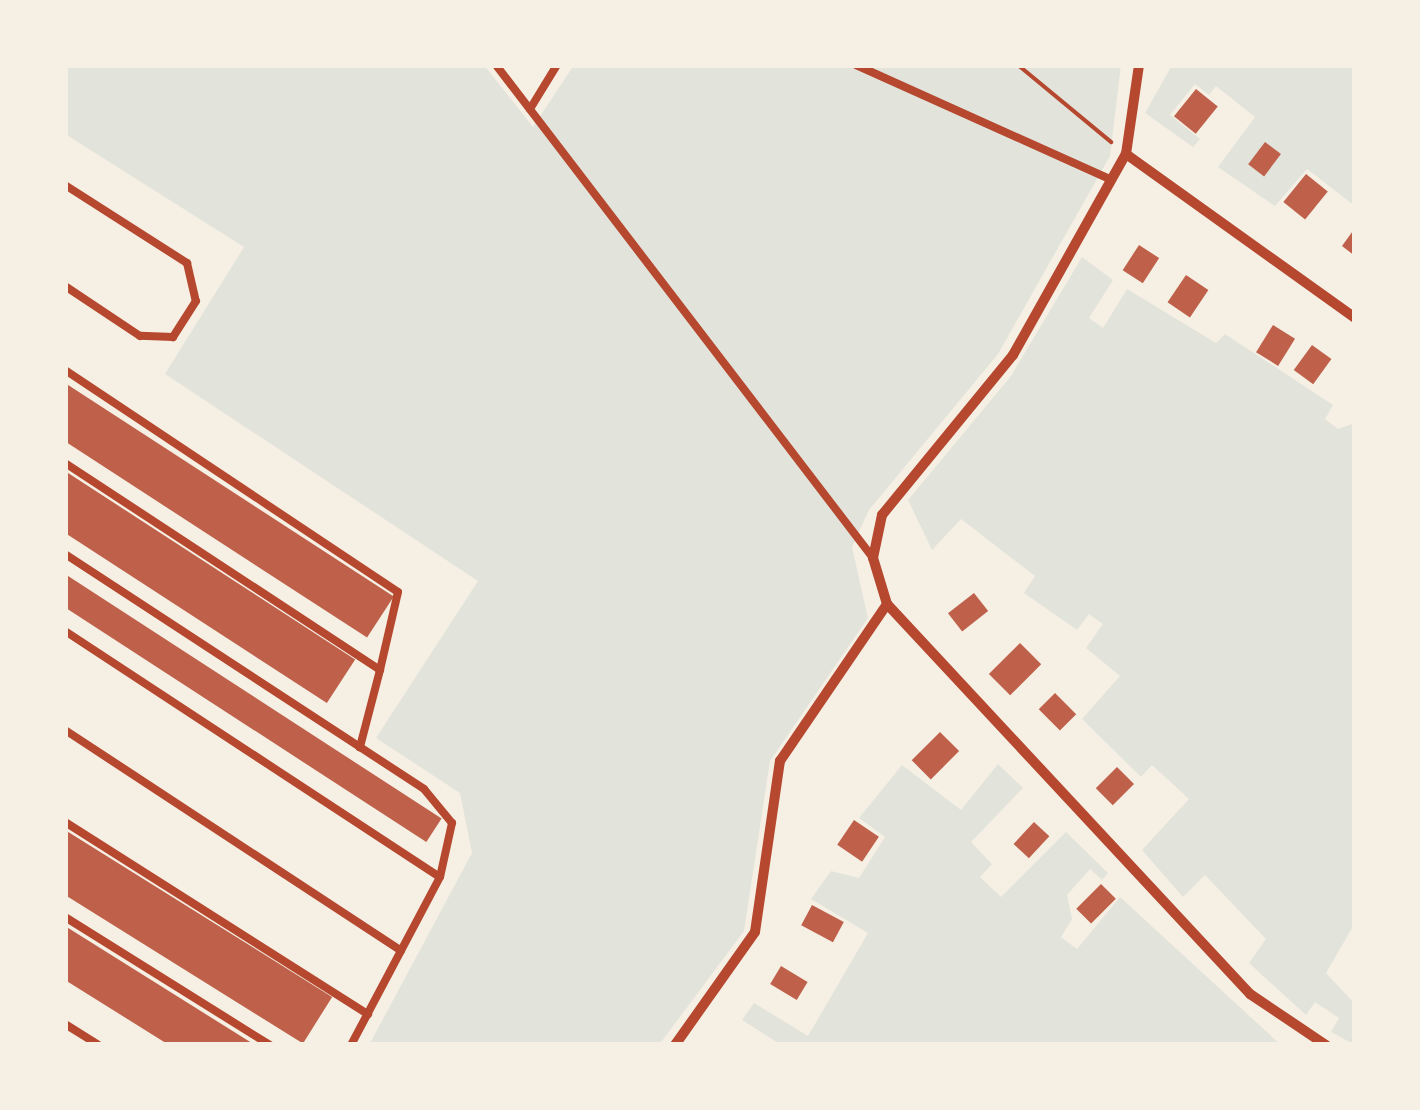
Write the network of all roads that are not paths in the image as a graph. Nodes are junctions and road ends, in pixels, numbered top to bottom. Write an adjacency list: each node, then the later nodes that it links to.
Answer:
1 (496, 65): 5 (lane)
2 (557, 65): 5 (lane)
3 (856, 65): 7 (lane)
4 (1139, 65): 6 (street)
5 (530, 109): 14 (lane)
6 (1126, 154): 7 (street); 10 (street)
7 (1107, 178): 14 (street)
8 (65, 185): 9 (lane)
9 (65, 286)
10 (1355, 318)
11 (65, 370): 17 (lane)
12 (65, 463): 17 (lane)
13 (65, 554): 19 (lane)
14 (873, 558): 15 (street)
15 (887, 604): 29 (street); 30 (street)
16 (65, 632): 21 (lane)
17 (380, 670): 19 (lane)
18 (65, 730): 23 (lane)
19 (360, 747): 21 (lane)
20 (65, 822): 24 (lane)
21 (440, 877): 23 (lane)
22 (65, 916): 27 (lane)
23 (401, 951): 24 (lane)
24 (368, 1014): 28 (lane)
25 (65, 1024): 26 (lane)
26 (98, 1045)
27 (270, 1045)
28 (352, 1045)
29 (675, 1045)
30 (1326, 1045)

